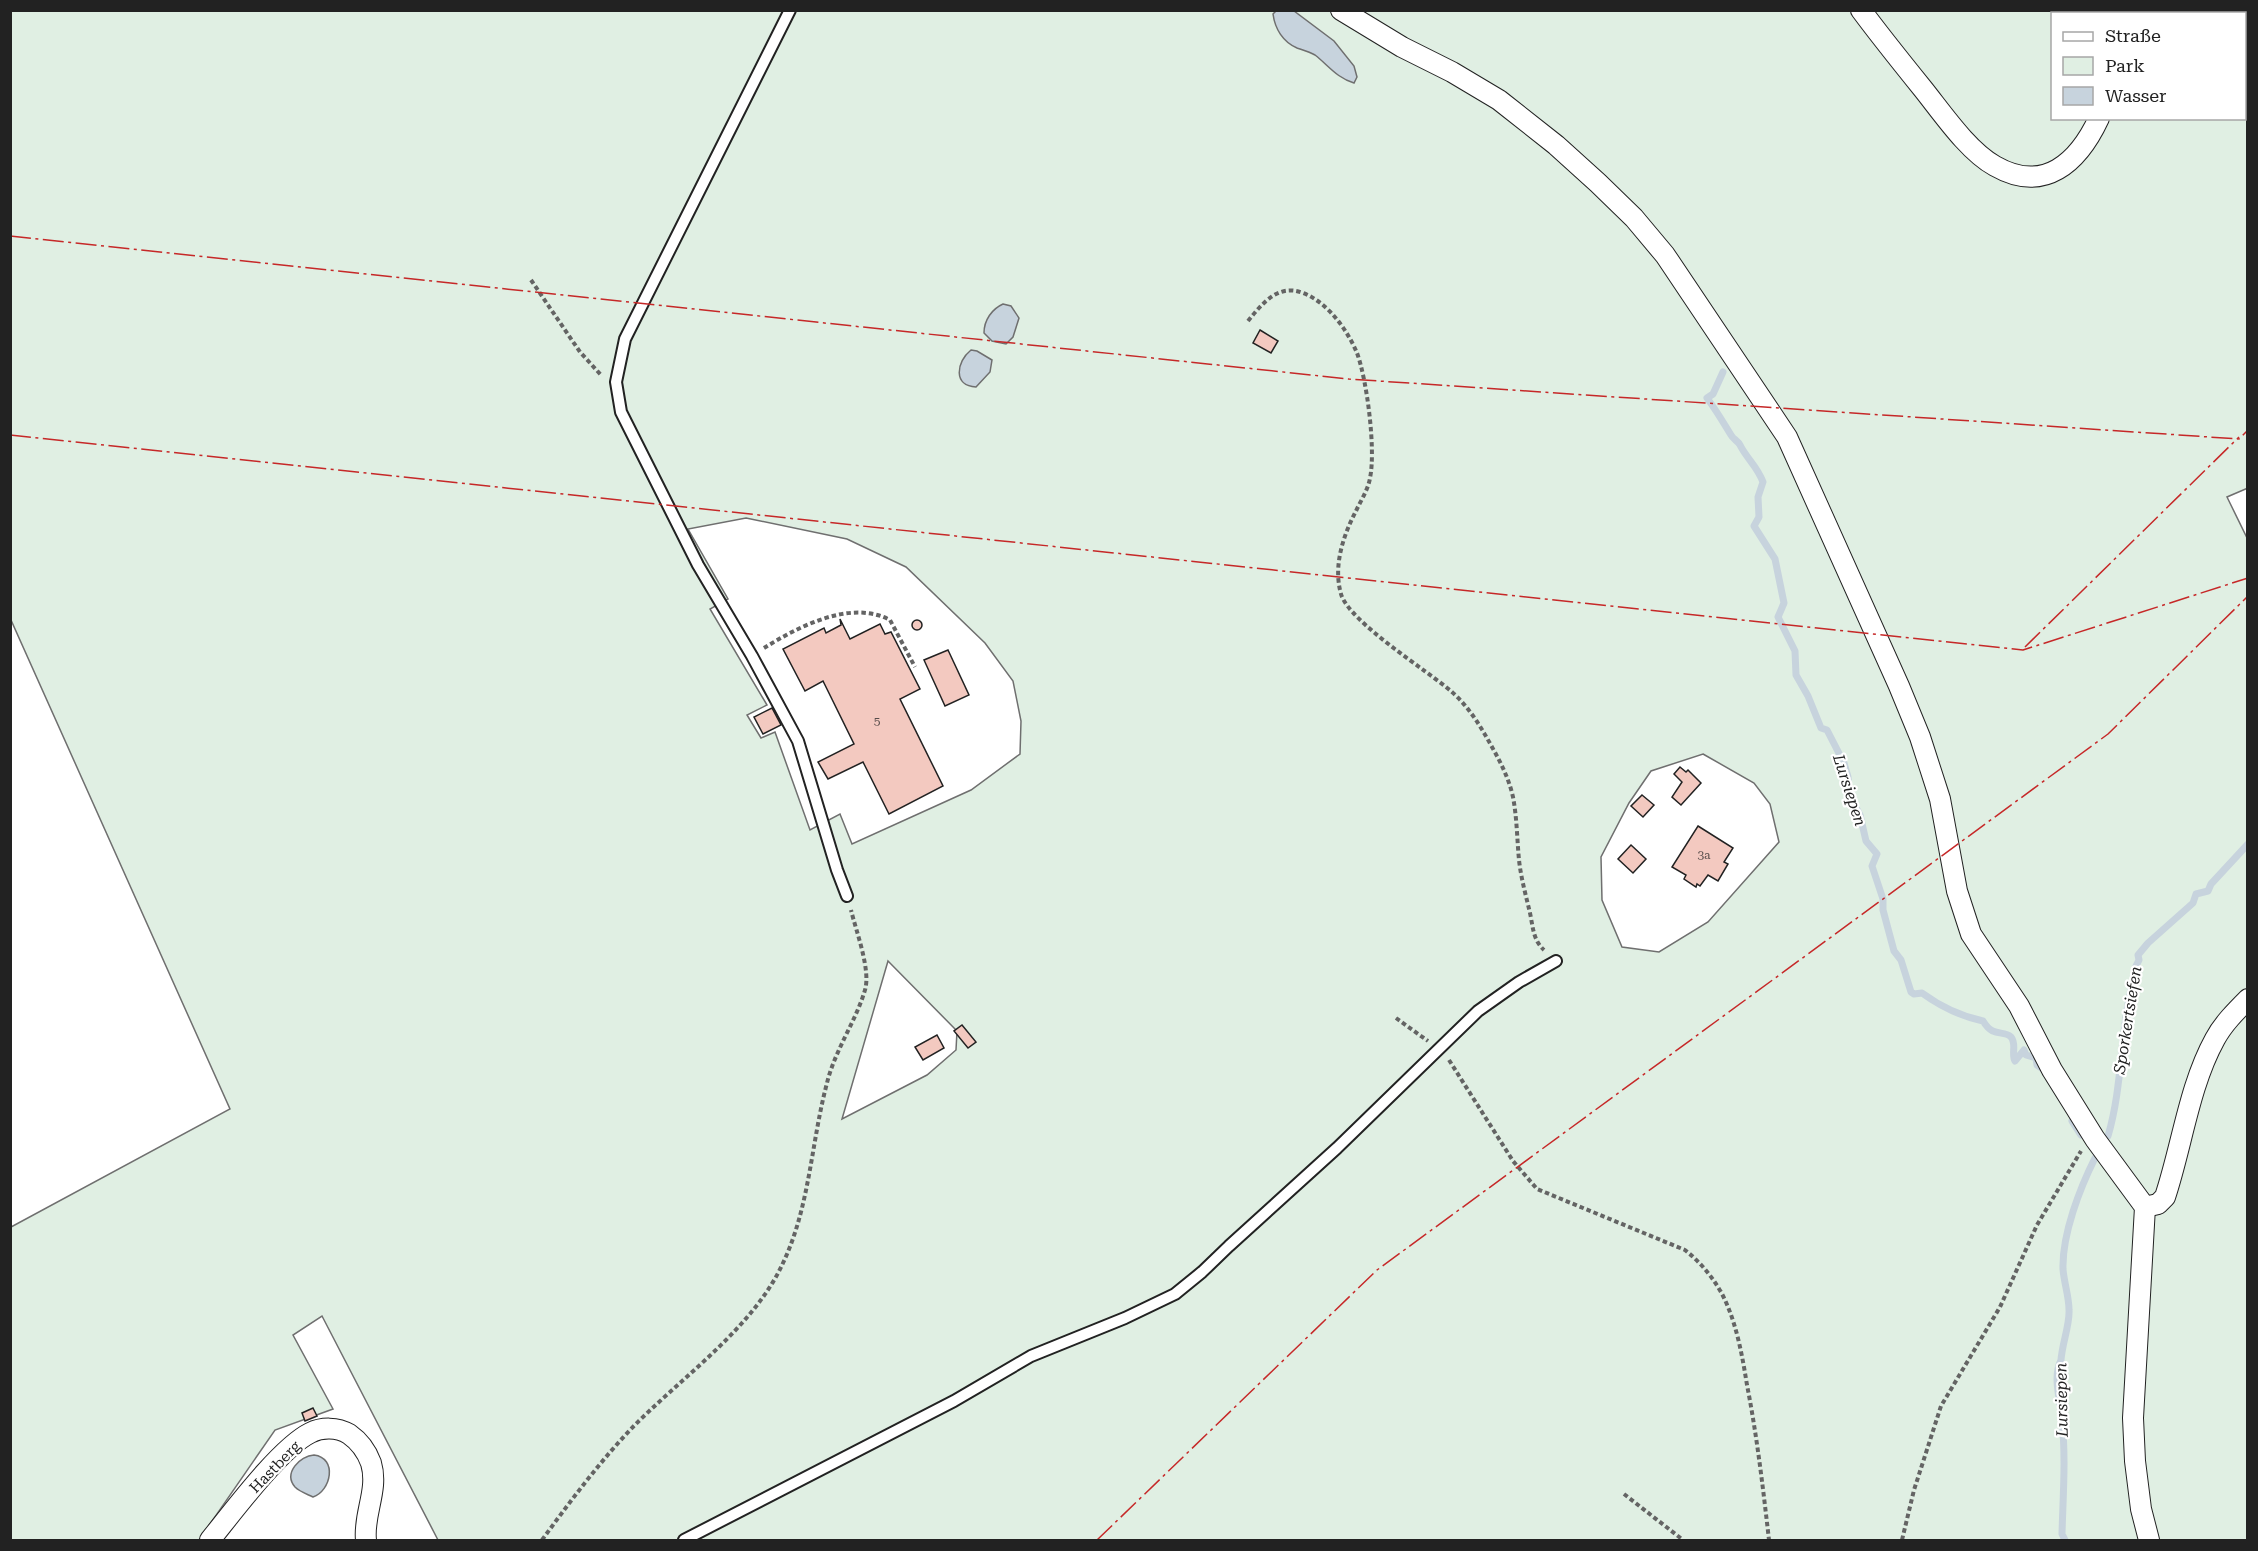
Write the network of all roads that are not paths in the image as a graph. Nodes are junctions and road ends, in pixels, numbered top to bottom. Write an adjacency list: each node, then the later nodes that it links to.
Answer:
1 (789, 10): 5 (lane)
2 (1341, 10): 8 (street)
3 (1860, 10): 4 (street)
4 (2098, 120)
5 (847, 896)
6 (1556, 961): 11 (lane)
7 (2247, 999): 8 (street)
8 (2145, 1207): 12 (street)
9 (210, 1540): 10 (street, Hastberg)
10 (366, 1540)
11 (684, 1540)
12 (2149, 1540)

